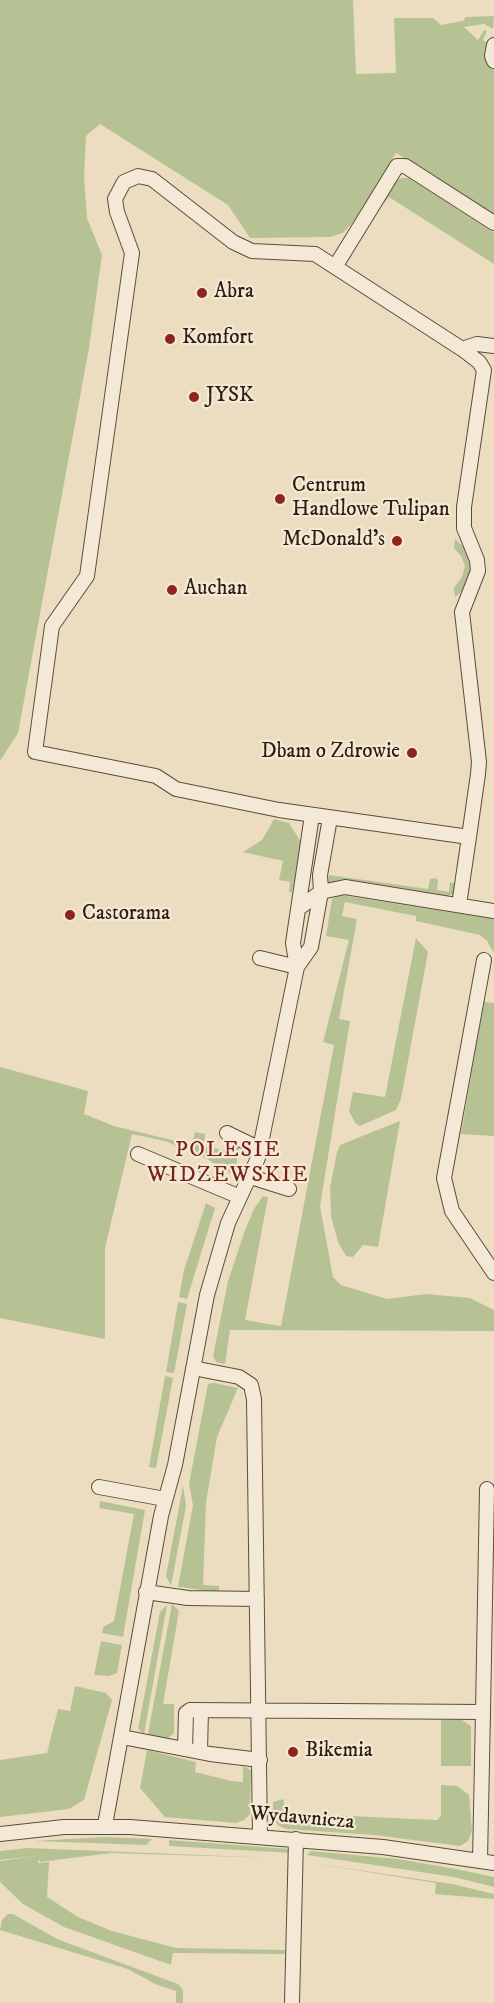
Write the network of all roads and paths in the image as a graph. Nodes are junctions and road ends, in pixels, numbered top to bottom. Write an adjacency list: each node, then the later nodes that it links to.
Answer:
1 (494, 45): 2 (street)
2 (494, 61)
3 (494, 223): 4 (street)
4 (334, 267): 6 (street); 7 (street)
5 (494, 346): 6 (street)
6 (462, 348): 9 (street)
7 (312, 815): 8 (street); 12 (street)
8 (330, 818): 9 (street); 10 (street)
9 (469, 837): 11 (street)
10 (321, 892): 11 (street); 12 (street); 16 (street)
11 (459, 905): 13 (street)
12 (299, 908): 16 (street)
13 (494, 911)
14 (260, 958): 16 (street)
15 (484, 960): 17 (street)
16 (297, 967): 19 (street)
17 (487, 980): 24 (street)
18 (227, 1133): 19 (street)
19 (260, 1149): 21 (street)
20 (138, 1154): 23 (street)
21 (251, 1177): 22 (street); 23 (street)
22 (289, 1189)
23 (240, 1197): 25 (street)
24 (494, 1274)
25 (193, 1368): 28 (street); 30 (street)
26 (99, 1487): 28 (street)
27 (487, 1489): 33 (street)
28 (165, 1499): 29 (street)
29 (146, 1592): 30 (street); 34 (street)
30 (258, 1599): 32 (street)
31 (201, 1710): 32 (street); 35 (street); 36 (street)
32 (259, 1711): 33 (street); 37 (street)
33 (483, 1712): 42 (street)
34 (123, 1737): 35 (street); 38 (street)
35 (185, 1749): 36 (street)
36 (200, 1752): 37 (street)
37 (260, 1760): 40 (street)
38 (105, 1826): 39 (street, Wydawnicza); 40 (street, Wydawnicza)
39 (0, 1834)
40 (260, 1836): 41 (street, Wydawnicza)
41 (296, 1839): 42 (street, Wydawnicza); 43 (street)
42 (487, 1862)
43 (292, 2003)

